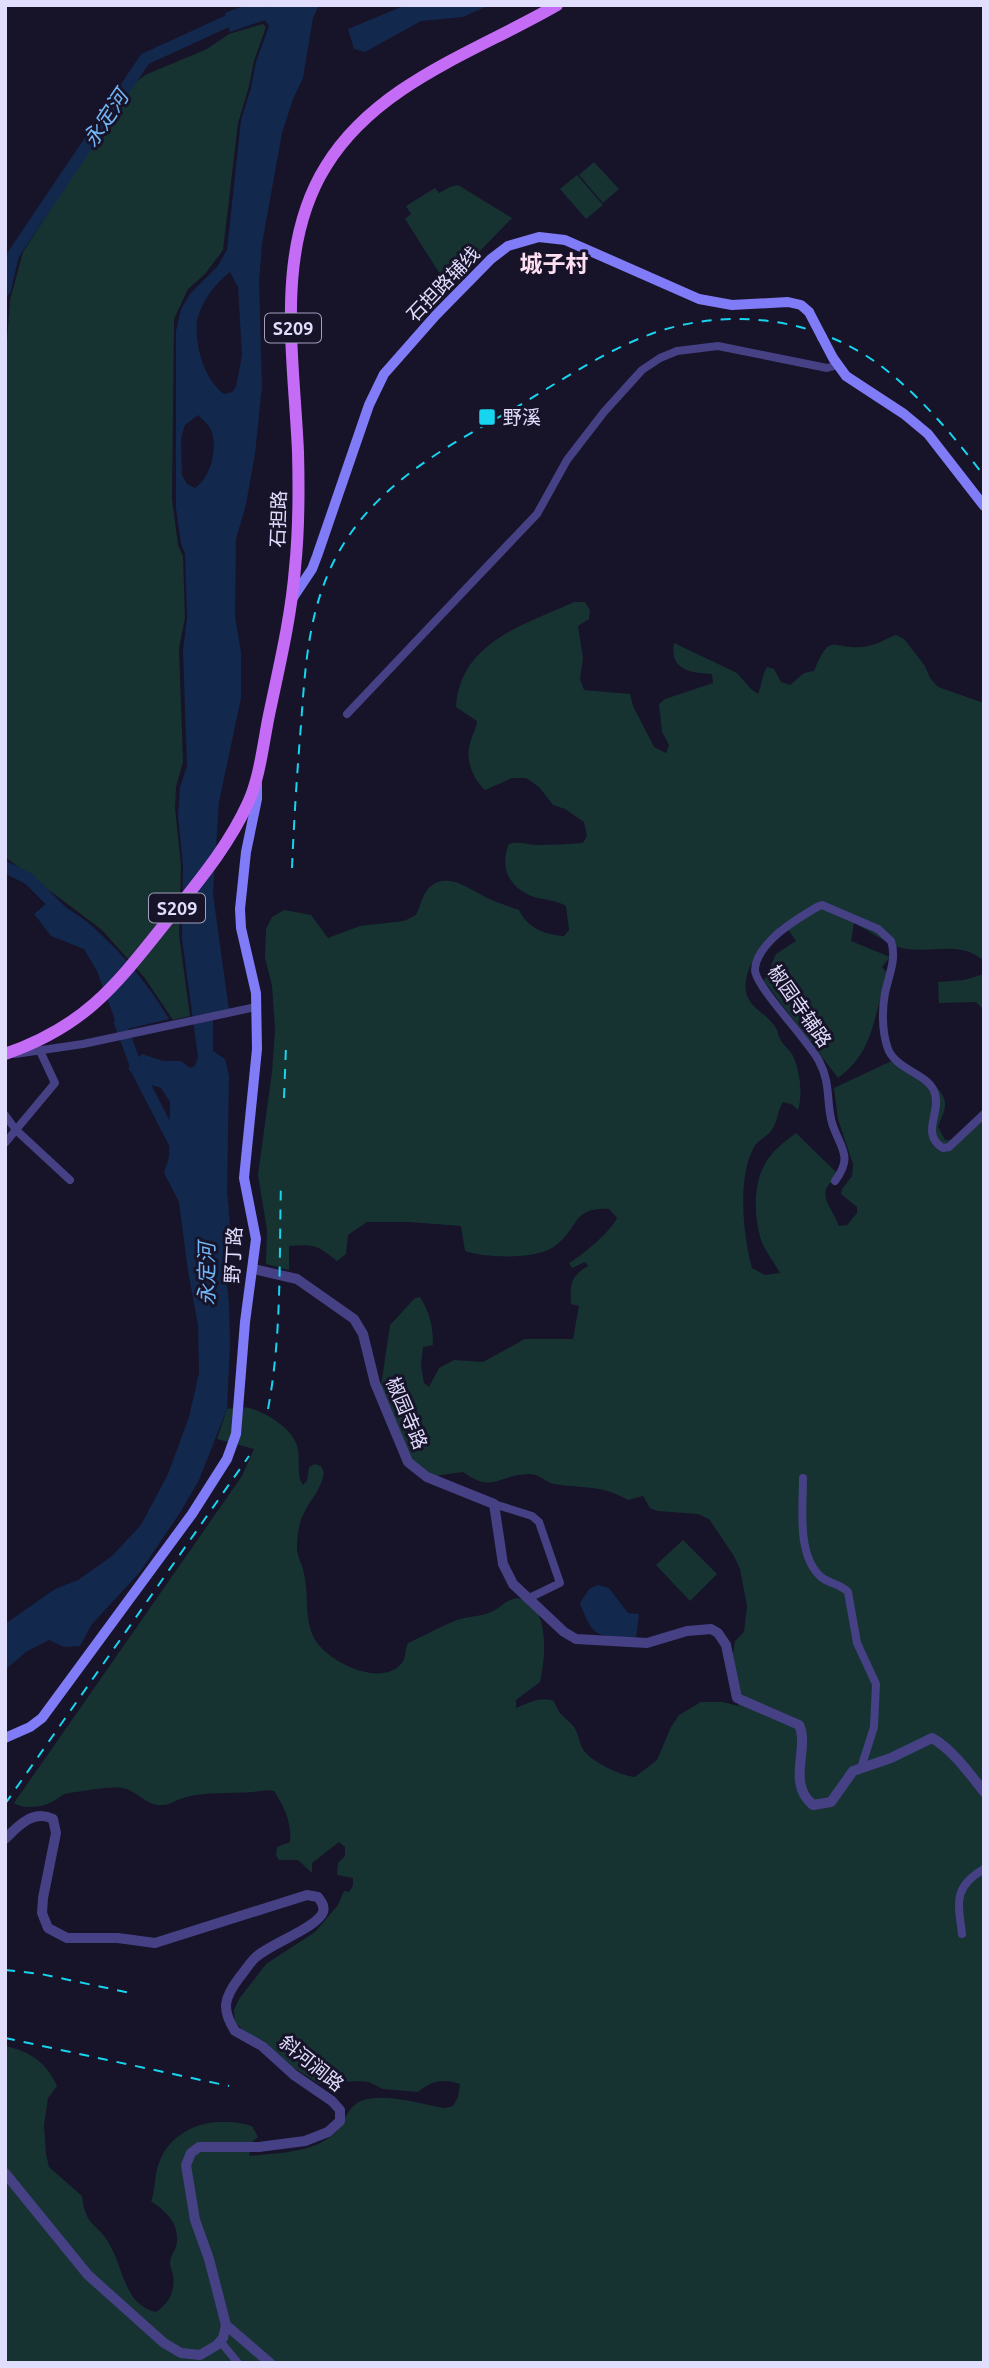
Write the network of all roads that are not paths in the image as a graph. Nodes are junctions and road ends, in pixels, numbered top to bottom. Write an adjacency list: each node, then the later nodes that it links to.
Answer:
1 (557, 5): 4 (main road, 石担路 / S209)
2 (838, 365): 3 (main road); 4 (main road, 石担路辅线, bridge); 5 (street)
3 (984, 506)
4 (292, 599): 6 (main road, 石担路 / S209)
5 (347, 714)
6 (256, 778): 7 (main road, 野丁路); 9 (main road, 石担路 / S209)
7 (256, 1007): 8 (street); 16 (main road, 野丁路)
8 (40, 1051): 9 (street); 12 (street)
9 (5, 1055)
10 (984, 1114): 15 (street, 椒园寺辅路)
11 (5, 1115): 12 (street)
12 (16, 1130): 13 (street); 14 (street)
13 (5, 1143)
14 (70, 1180)
15 (835, 1181)
16 (253, 1269): 18 (street, 椒园寺路); 20 (main road, 野丁路)
17 (803, 1478): 21 (street)
18 (494, 1504): 19 (street); 19 (street)
19 (527, 1599): 21 (street)
20 (5, 1738)
21 (861, 1768): 22 (street)
22 (984, 1792)
23 (5, 1839): 27 (street, 斜河涧路)
24 (984, 1869): 25 (street)
25 (962, 1934)
26 (5, 2172): 28 (street)
27 (226, 2325): 28 (street); 30 (street)
28 (220, 2341): 29 (street)
29 (238, 2363)
30 (270, 2363)

